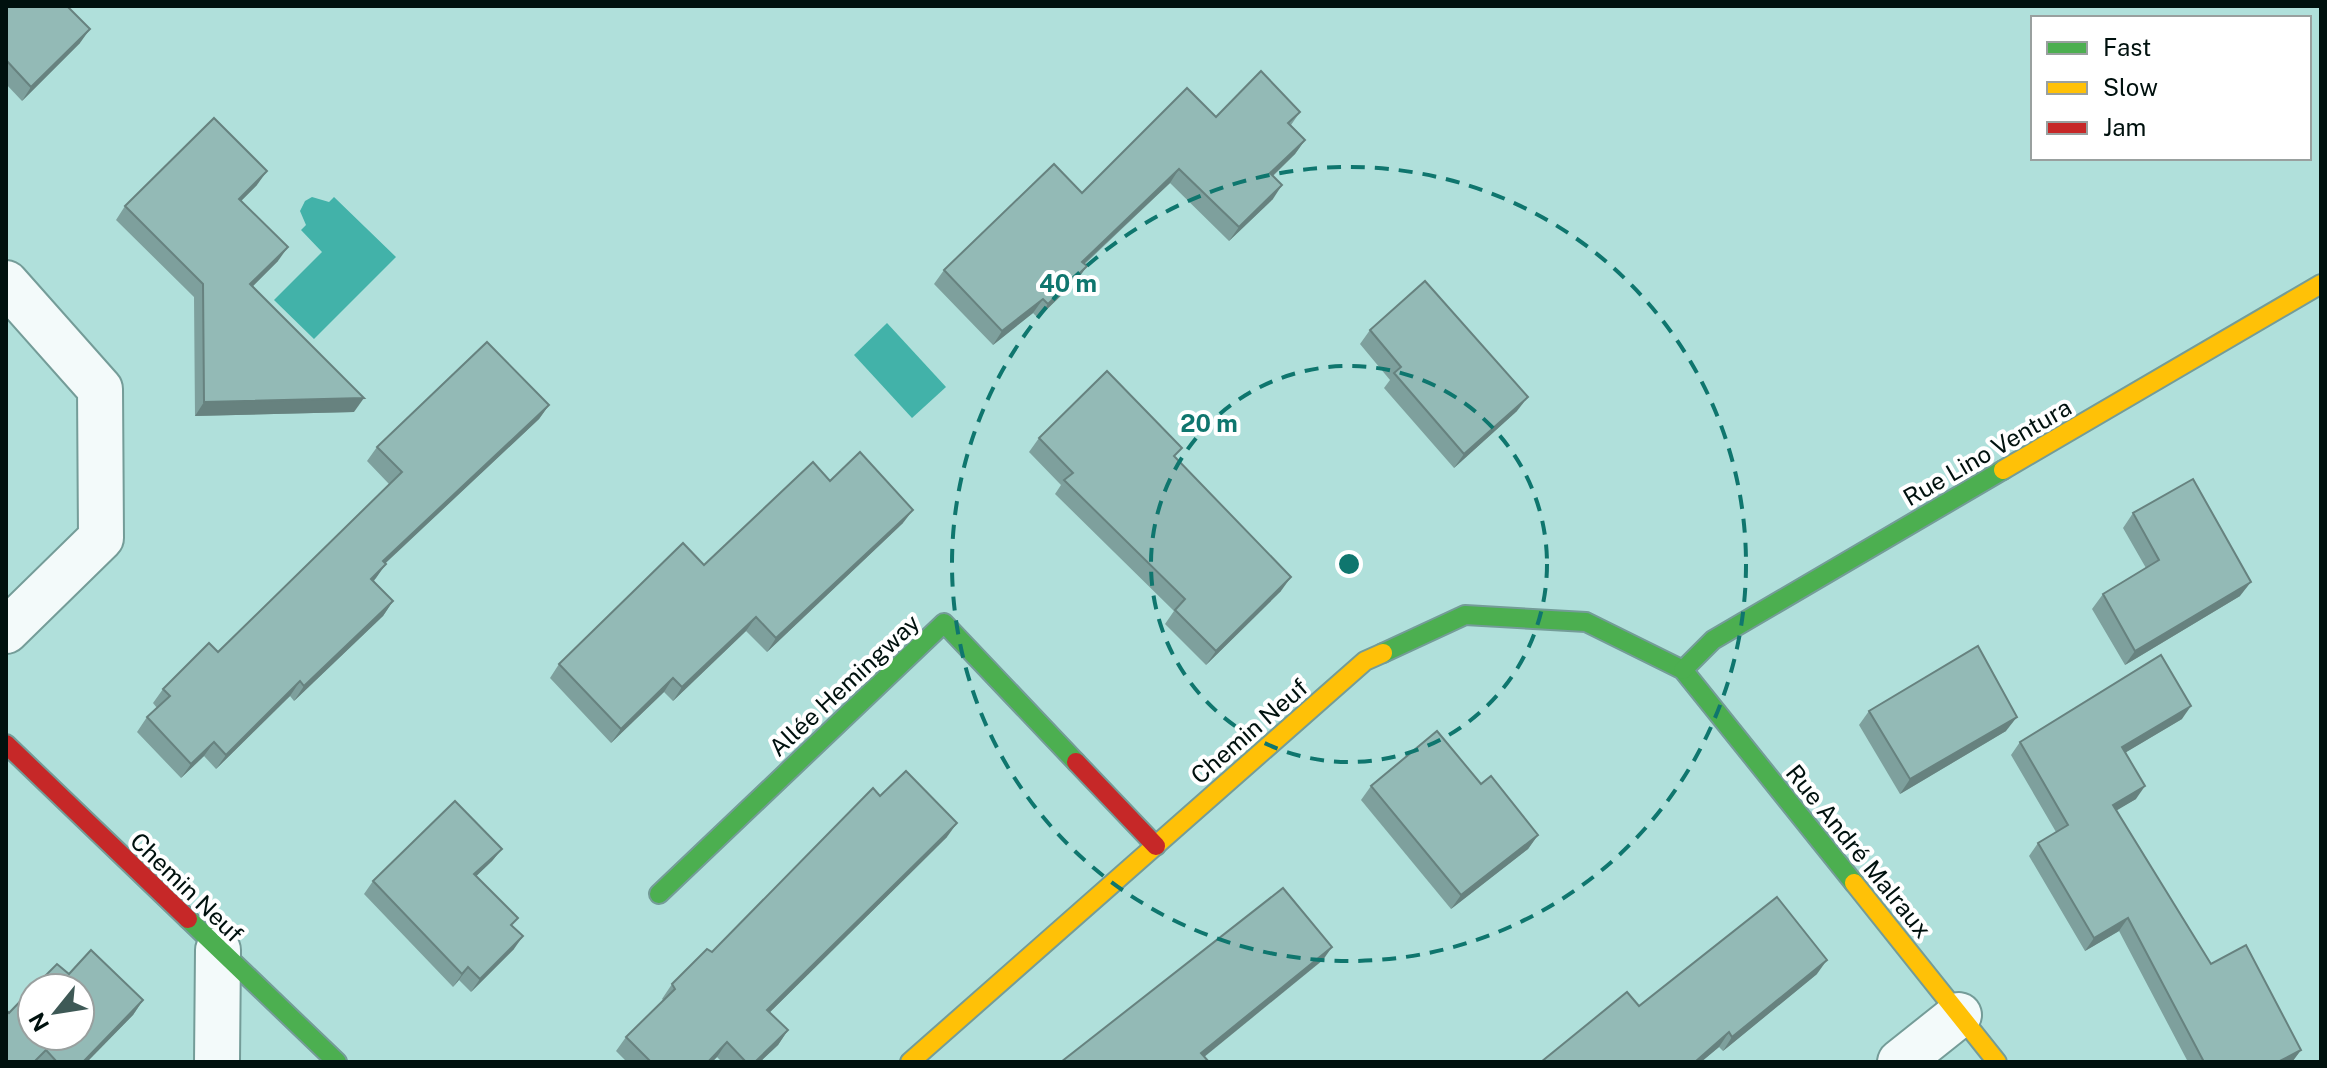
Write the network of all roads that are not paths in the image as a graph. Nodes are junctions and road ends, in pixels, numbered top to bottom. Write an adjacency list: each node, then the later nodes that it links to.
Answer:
1 (6, 283): 3 (street)
2 (2321, 284): 4 (street, Rue Lino Ventura)
3 (6, 631)
4 (1683, 670): 6 (street, Chemin Neuf); 9 (street, Rue André Malraux)
5 (6, 744): 8 (street, Chemin Neuf)
6 (1156, 846): 7 (street, Allée Hemingway); 12 (street, Chemin Neuf)
7 (659, 894)
8 (218, 950): 10 (street); 11 (street, Chemin Neuf)
9 (1959, 1015): 13 (street); 14 (street, Rue André Malraux)
10 (217, 1062)
11 (337, 1062)
12 (910, 1062)
13 (1900, 1062)
14 (1997, 1062)

